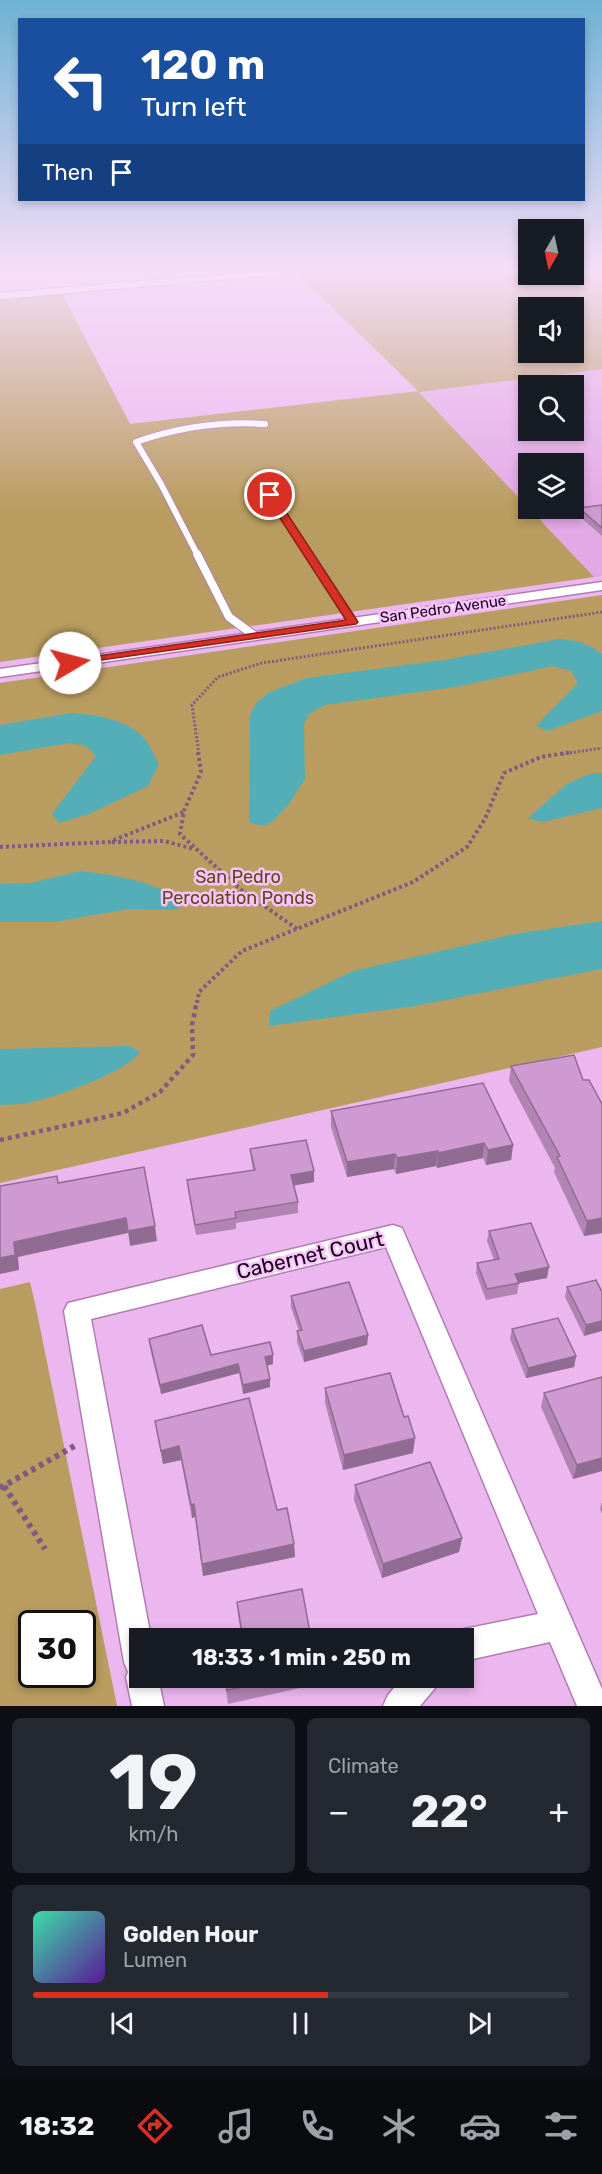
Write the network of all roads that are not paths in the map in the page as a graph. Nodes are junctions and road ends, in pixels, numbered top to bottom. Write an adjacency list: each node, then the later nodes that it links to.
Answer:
1 (265, 424): 5 (lane)
2 (270, 495): 4 (lane)
3 (602, 586): 4 (street, San Pedro Avenue)
4 (353, 622): 5 (street, San Pedro Avenue)
5 (255, 636): 6 (street, San Pedro Avenue)
6 (0, 673)
7 (559, 1625): 8 (street, Cabernet Court); 9 (street); 14 (street, Cabernet Court)
8 (134, 1628)
9 (474, 1643)
10 (144, 1688): 12 (street)
11 (415, 1688): 13 (street)
12 (148, 1706)
13 (399, 1706)
14 (593, 1706)

